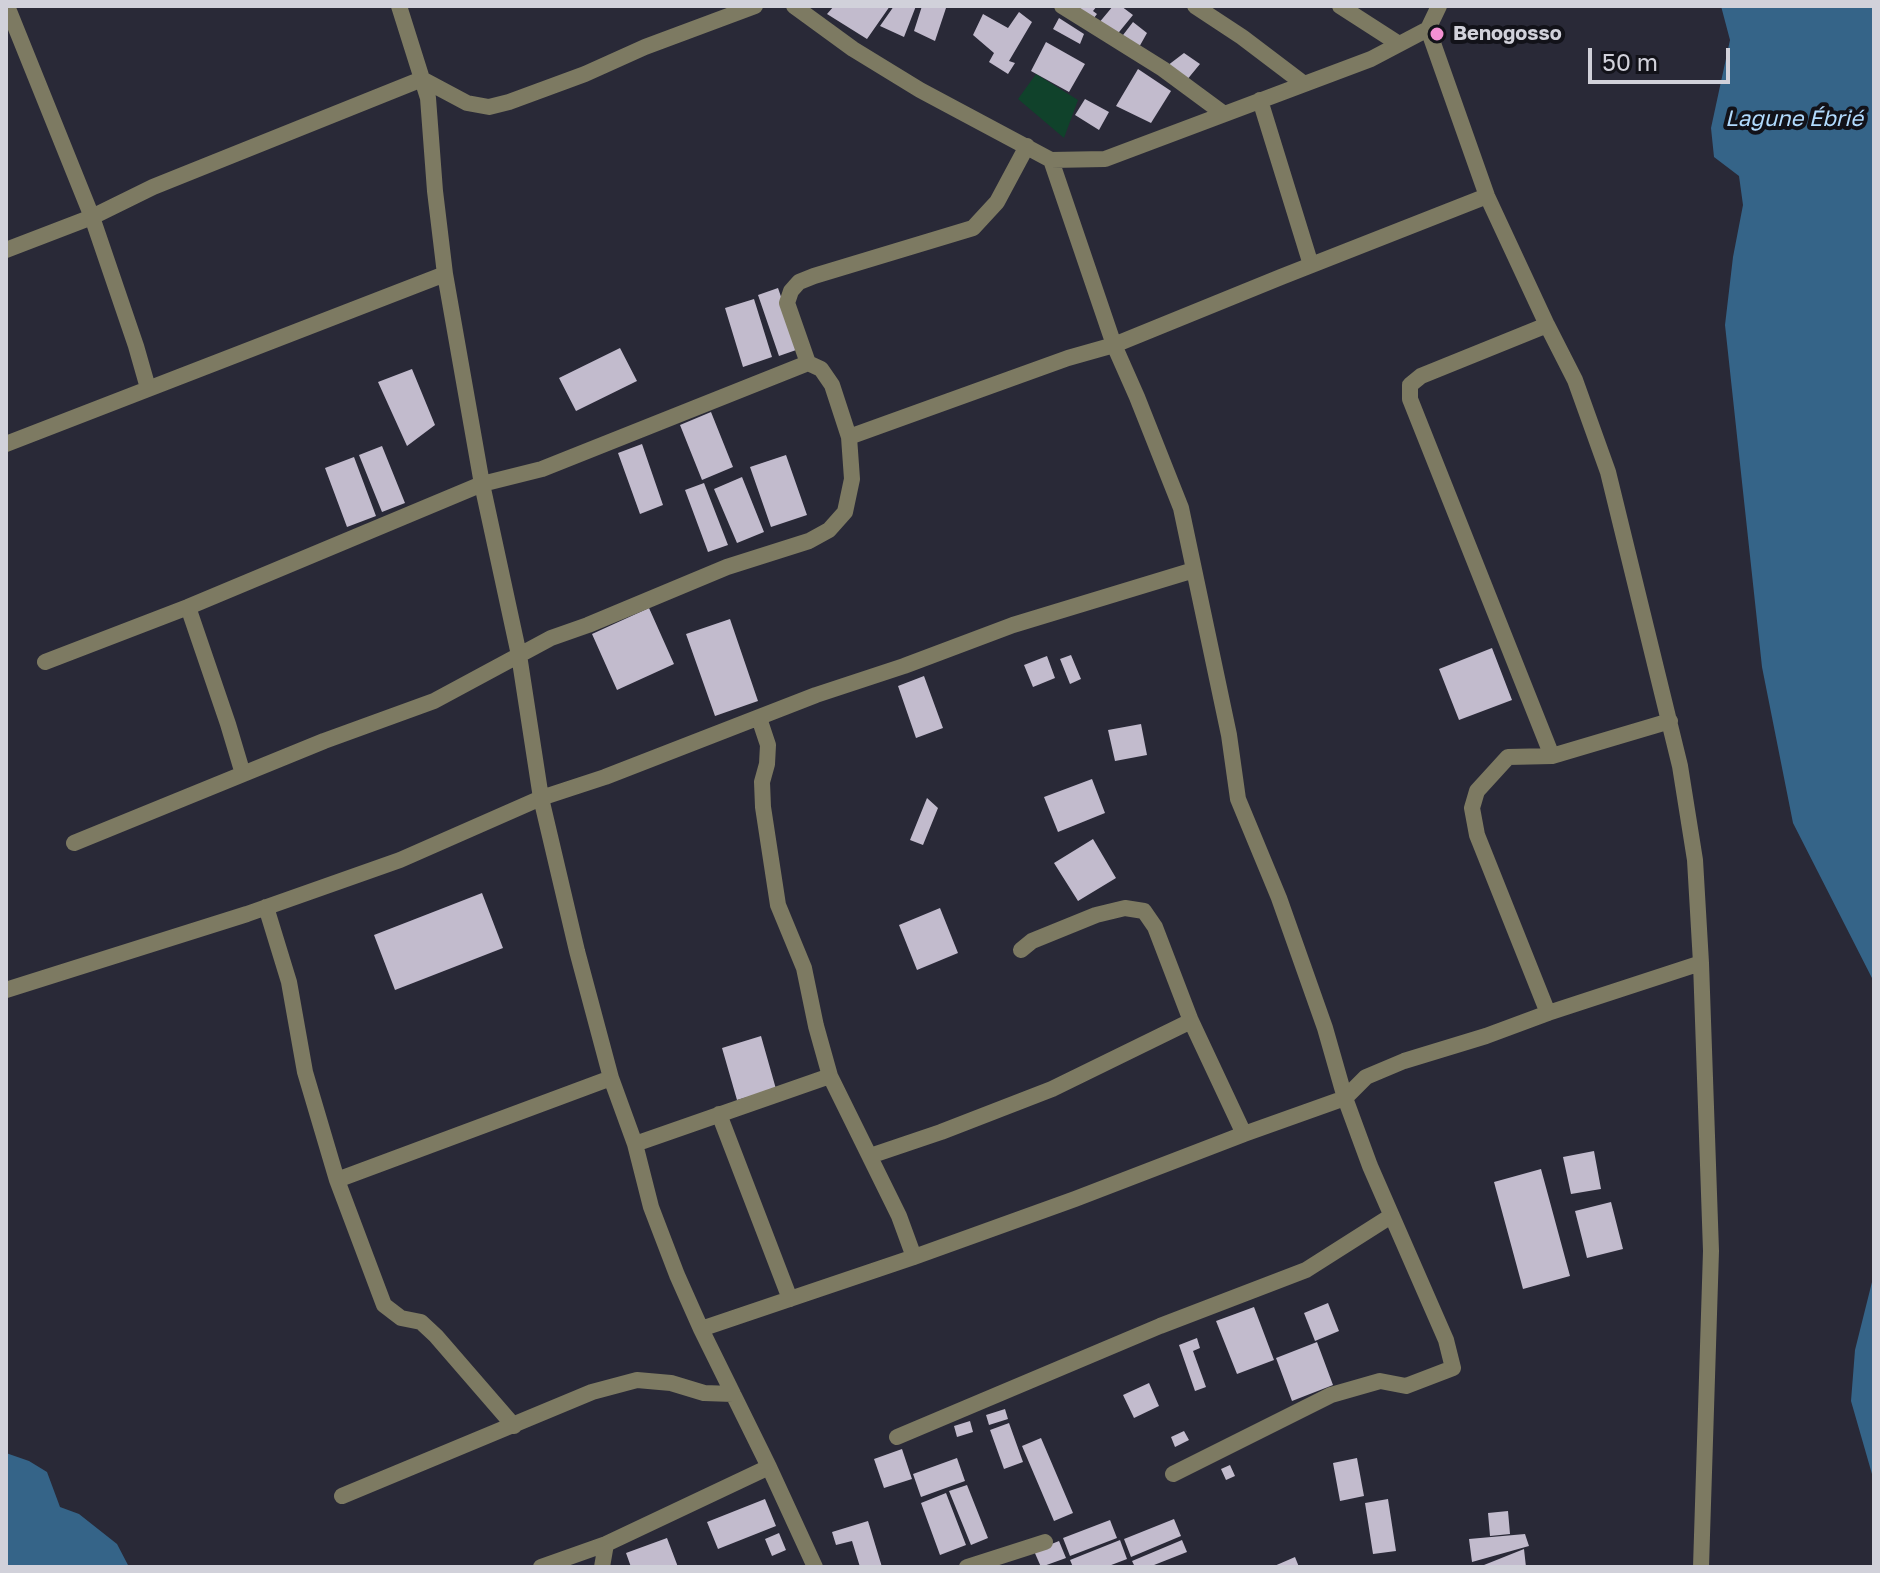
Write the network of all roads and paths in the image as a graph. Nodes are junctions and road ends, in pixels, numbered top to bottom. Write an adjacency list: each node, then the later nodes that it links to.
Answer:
1 (7, 6): 18 (street)
2 (399, 6): 11 (street)
3 (755, 6): 11 (street)
4 (794, 6): 15 (street)
5 (1062, 6): 14 (street)
6 (1195, 6): 12 (street)
7 (1340, 6): 10 (street)
8 (1439, 6): 9 (street)
9 (1428, 29): 10 (street); 17 (street)
10 (1399, 44): 12 (street)
11 (422, 79): 18 (street); 21 (street)
12 (1304, 84): 13 (street)
13 (1260, 100): 14 (street); 20 (street)
14 (1224, 114): 16 (street)
15 (1027, 146): 16 (street); 24 (street)
16 (1051, 160): 23 (street)
17 (1487, 196): 20 (street); 22 (street)
18 (92, 217): 19 (street); 25 (street)
19 (6, 250)
20 (1311, 265): 23 (street)
21 (445, 274): 25 (street); 28 (street)
22 (1547, 325): 34 (street); 35 (street)
23 (1114, 345): 26 (street); 29 (street)
24 (808, 363): 26 (street); 28 (street)
25 (148, 388): 27 (street)
26 (849, 437): 31 (street)
27 (6, 444)
28 (482, 484): 30 (street); 31 (street)
29 (1194, 570): 33 (street); 47 (street)
30 (188, 607): 32 (street); 36 (street)
31 (519, 655): 36 (street); 37 (street)
32 (45, 662)
33 (759, 718): 37 (street); 45 (street)
34 (1670, 721): 35 (street); 41 (street)
35 (1552, 756): 43 (street)
36 (243, 774): 38 (street)
37 (541, 798): 39 (street); 46 (street)
38 (74, 843)
39 (266, 907): 42 (street); 52 (street)
40 (1021, 950): 44 (street)
41 (1701, 963): 43 (street); 69 (street)
42 (6, 990)
43 (1548, 1013): 47 (street)
44 (1191, 1021): 49 (street); 51 (street)
45 (830, 1076): 48 (street); 51 (street)
46 (611, 1078): 50 (street); 52 (street)
47 (1345, 1098): 49 (street); 53 (street)
48 (719, 1114): 50 (street); 55 (street)
49 (1244, 1134): 54 (street)
50 (635, 1144): 56 (street)
51 (870, 1156): 54 (street)
52 (337, 1180): 58 (street)
53 (1391, 1216): 59 (street); 61 (street)
54 (914, 1257): 55 (street)
55 (790, 1299): 56 (street)
56 (701, 1329): 57 (street)
57 (733, 1394): 58 (street); 60 (street)
58 (514, 1426): 62 (street)
59 (897, 1437)
60 (769, 1467): 64 (street); 67 (street)
61 (1173, 1474)
62 (342, 1496)
63 (1045, 1542): 68 (street)
64 (606, 1544): 65 (street); 66 (street)
65 (541, 1567)
66 (602, 1567)
67 (815, 1567)
68 (967, 1567)
69 (1701, 1567)

